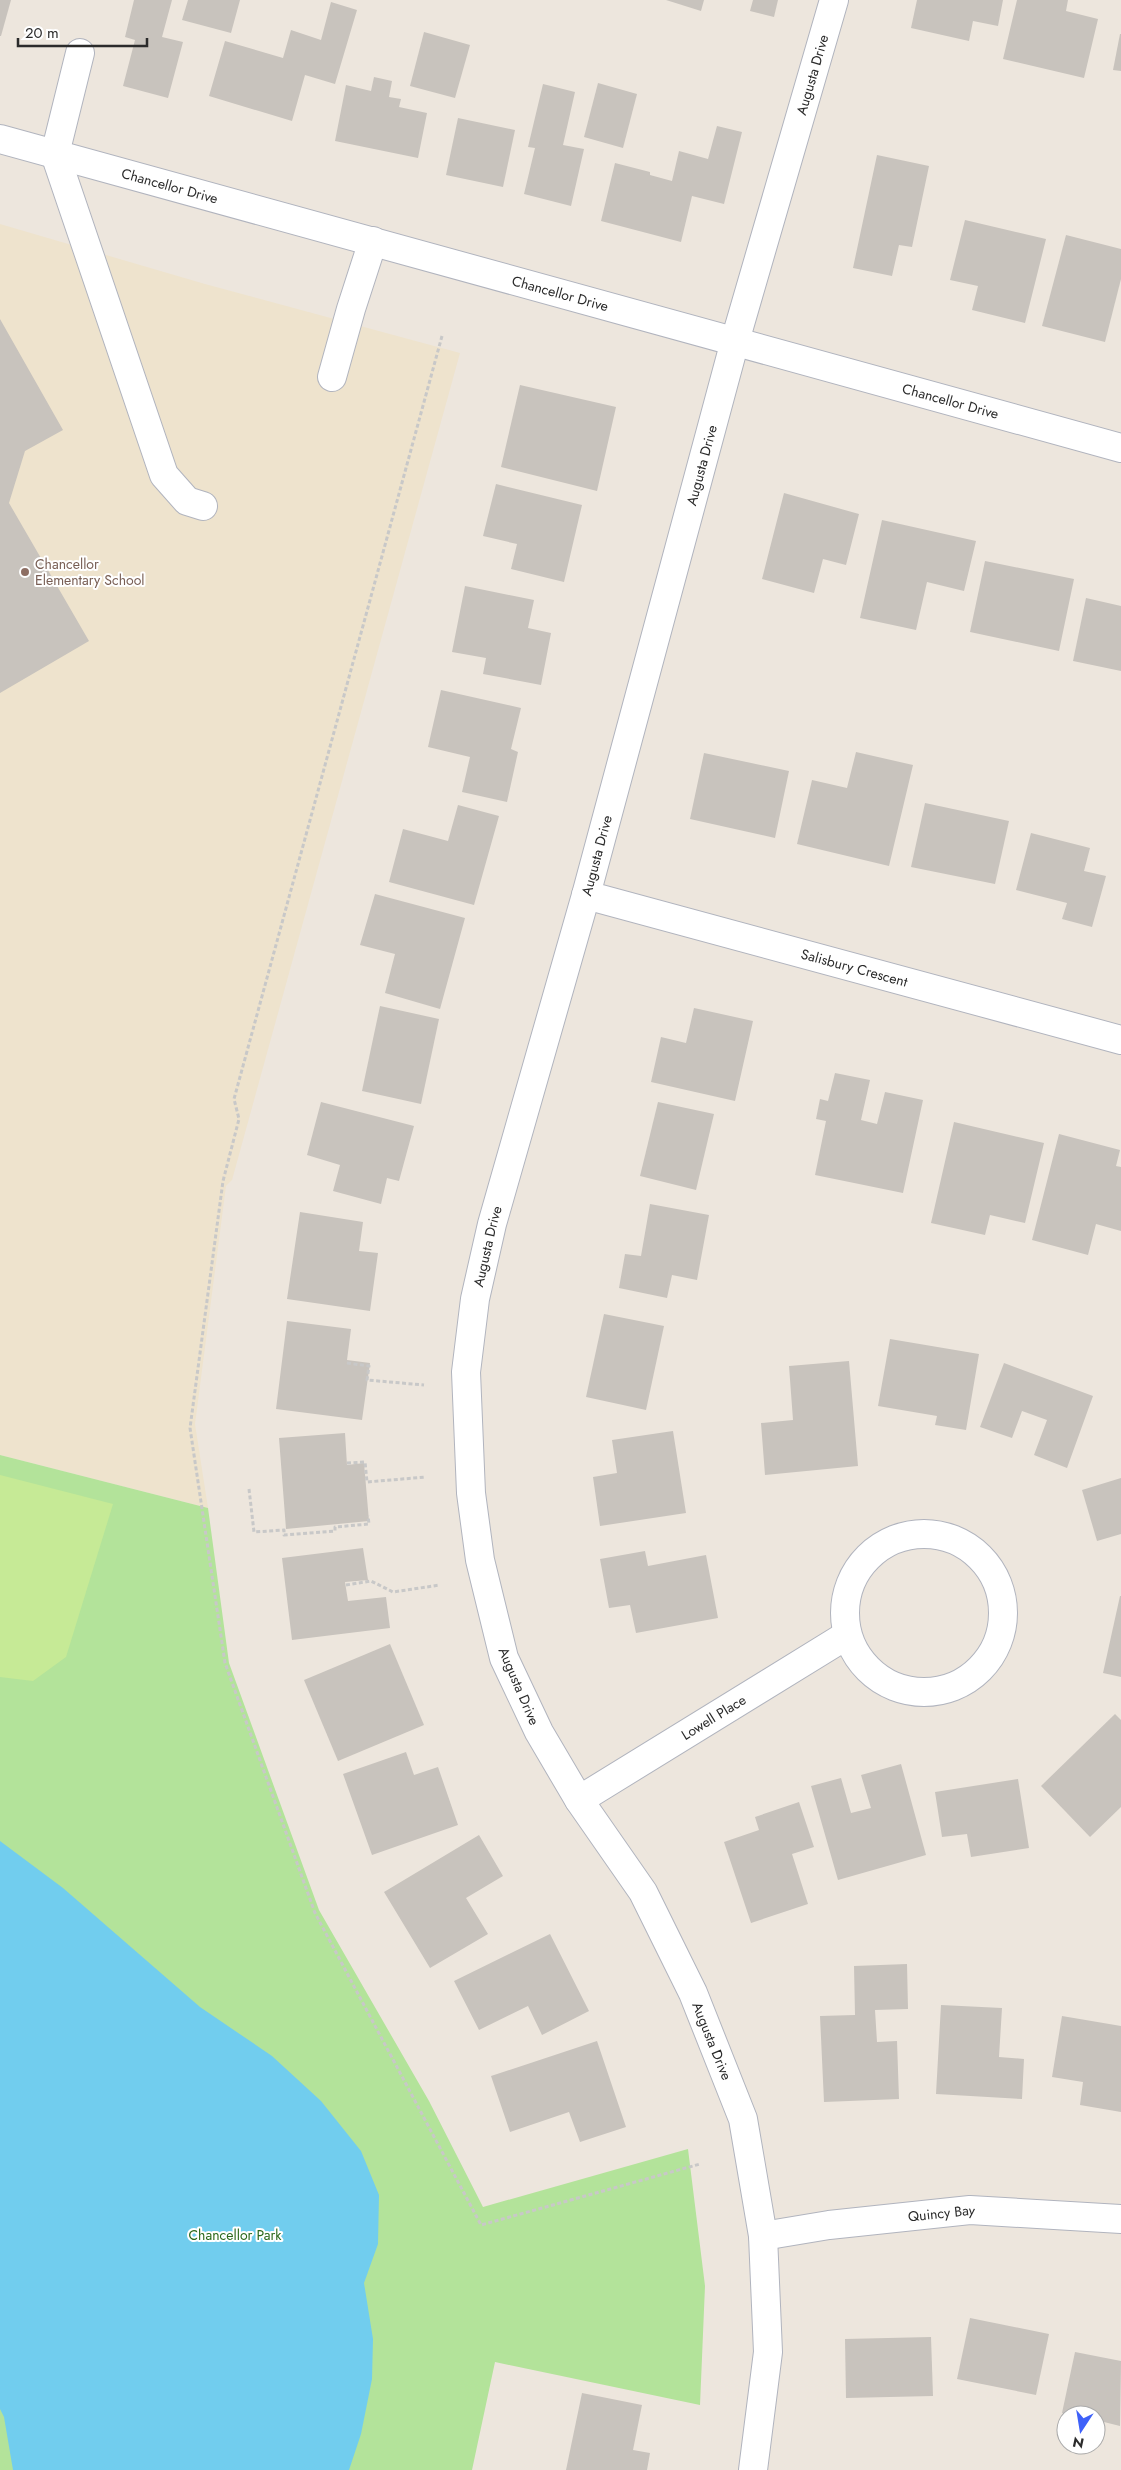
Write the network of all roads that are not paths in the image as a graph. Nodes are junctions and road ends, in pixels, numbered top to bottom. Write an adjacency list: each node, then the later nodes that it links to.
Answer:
1 (834, 0): 6 (street, Augusta Drive)
2 (80, 53): 4 (street)
3 (0, 139): 4 (street, Chancellor Drive)
4 (55, 154): 5 (street, Chancellor Drive); 9 (street)
5 (374, 241): 6 (street, Chancellor Drive); 7 (street)
6 (735, 342): 8 (street, Chancellor Drive); 10 (street, Augusta Drive)
7 (332, 377)
8 (1121, 448)
9 (203, 506)
10 (586, 895): 11 (street, Salisbury Crescent); 13 (street, Augusta Drive)
11 (1121, 1040)
12 (847, 1635): 12 (street); 13 (street, Lowell Place)
13 (579, 1800): 15 (street, Augusta Drive)
14 (1121, 2219): 15 (street, Quincy Bay)
15 (763, 2236): 16 (street, Augusta Drive)
16 (753, 2470)

